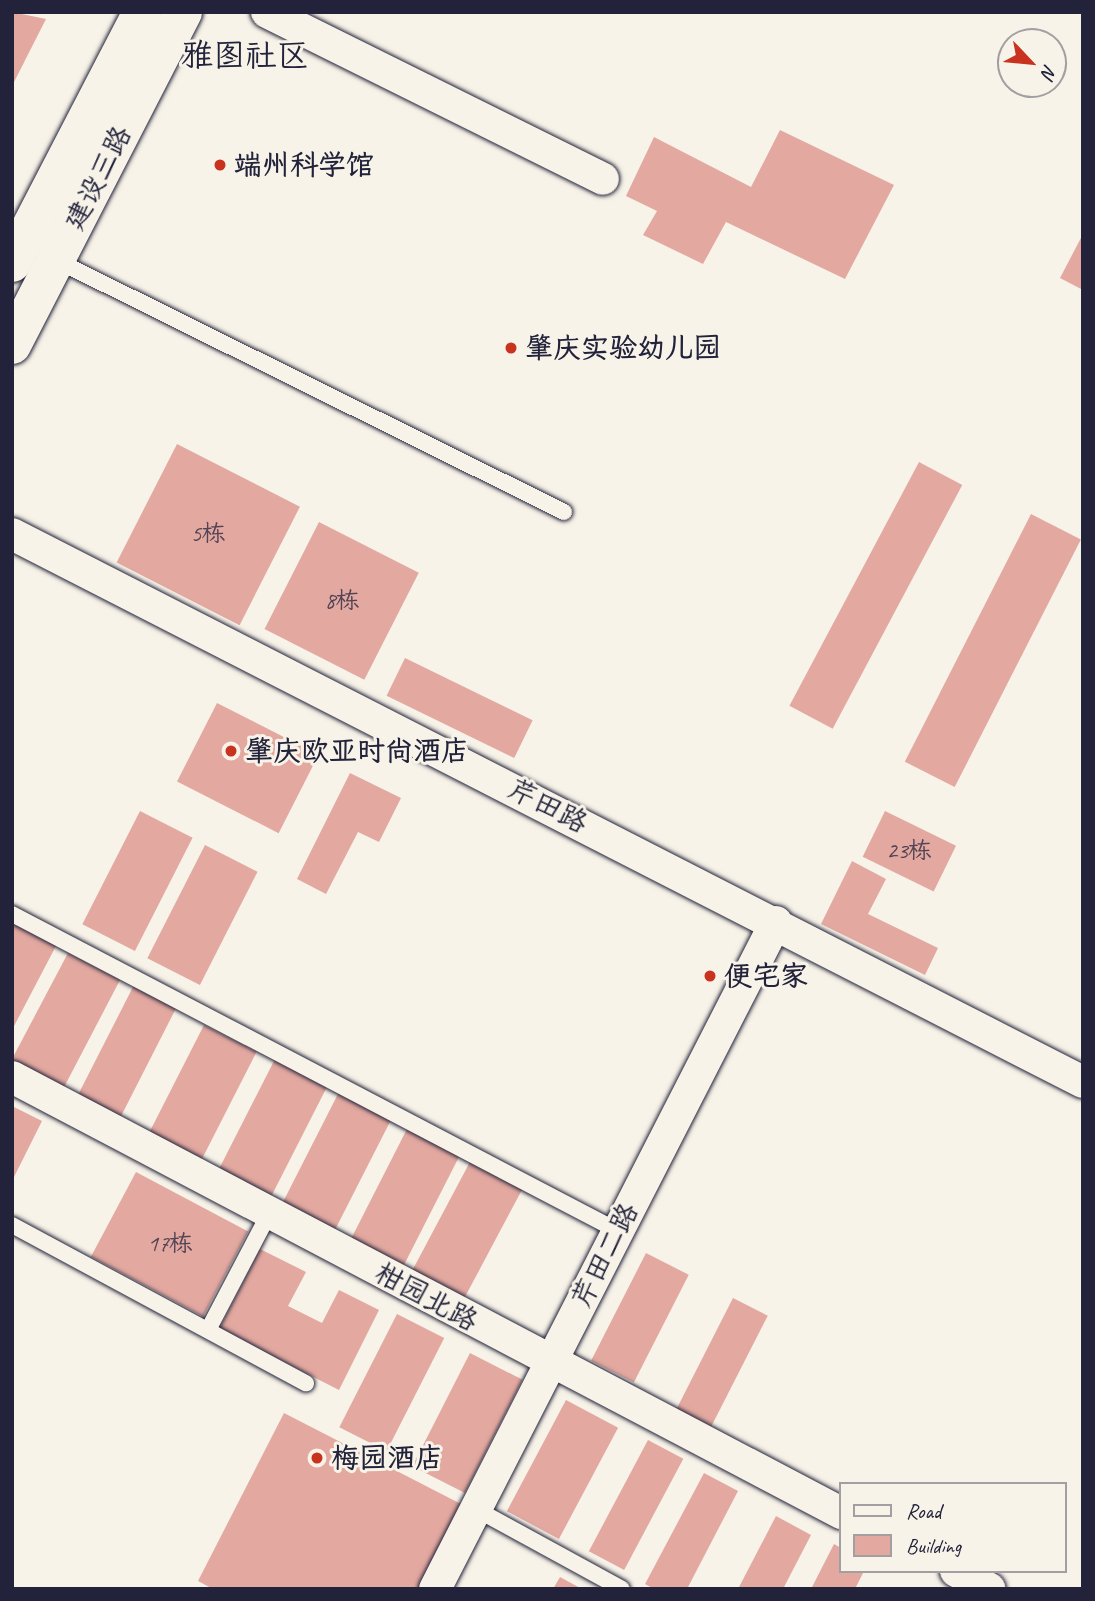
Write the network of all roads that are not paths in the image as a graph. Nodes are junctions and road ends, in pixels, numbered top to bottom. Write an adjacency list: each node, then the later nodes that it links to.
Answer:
1 (142, 12): 6 (main road, 建设三路)
2 (183, 12): 5 (main road, 建设三路)
3 (267, 12): 4 (street)
4 (603, 179)
5 (56, 260): 7 (main road, 建设三路); 8 (lane)
6 (12, 263)
7 (12, 345)
8 (564, 512)
9 (12, 534): 11 (street, 芹田路)
10 (12, 914): 16 (lane)
11 (775, 922): 13 (street, 芹田路); 16 (street, 芹田二路)
12 (12, 1077): 14 (street, 柑园北路)
13 (1083, 1082)
14 (269, 1214): 17 (lane); 18 (street, 柑园北路)
15 (12, 1225): 17 (lane)
16 (618, 1231): 18 (street, 芹田二路)
17 (208, 1330): 19 (lane)
18 (550, 1363): 20 (street, 芹田二路); 21 (street, 柑园北路)
19 (306, 1383)
20 (475, 1509): 23 (street, 芹田二路); 24 (lane)
21 (839, 1512)
22 (960, 1573): 25 (street)
23 (435, 1589)
24 (622, 1589)
25 (990, 1589)

